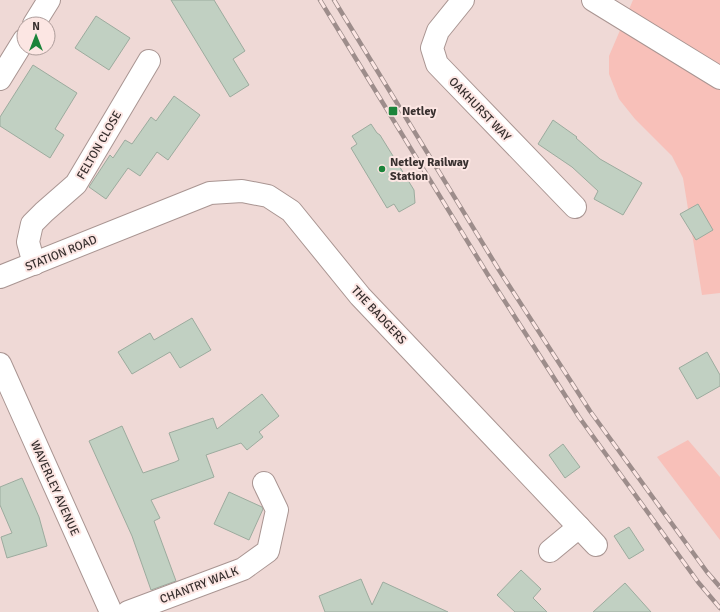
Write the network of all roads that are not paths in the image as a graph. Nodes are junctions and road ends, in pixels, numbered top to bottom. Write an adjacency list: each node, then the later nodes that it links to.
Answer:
1 (49, 0): 4 (street)
2 (463, 0): 9 (street, OAKHURST WAY)
3 (603, 3): 8 (street)
4 (39, 16)
5 (16, 53): 7 (street)
6 (149, 61): 11 (street, FELTON CLOSE)
7 (0, 78)
8 (720, 78)
9 (575, 207)
10 (123, 228): 11 (street, STATION ROAD); 15 (street, THE BADGERS)
11 (34, 264): 12 (street, STATION ROAD)
12 (0, 277)
13 (0, 364): 18 (street, WAVERLEY AVENUE)
14 (264, 483): 19 (street, CHANTRY WALK)
15 (579, 527): 16 (street, THE BADGERS); 17 (street)
16 (596, 545)
17 (550, 551)
18 (111, 612)
19 (128, 612)

